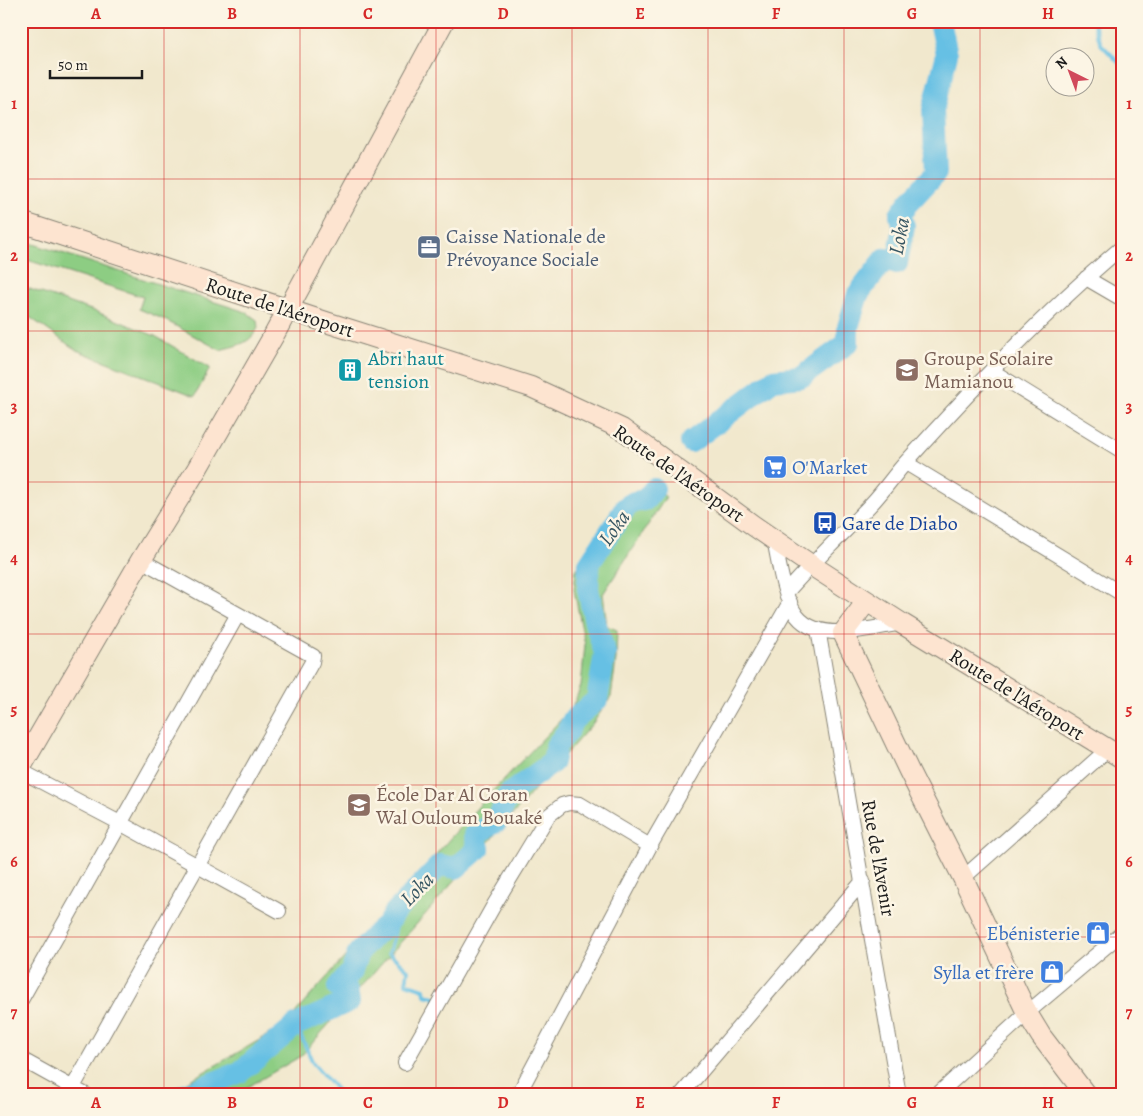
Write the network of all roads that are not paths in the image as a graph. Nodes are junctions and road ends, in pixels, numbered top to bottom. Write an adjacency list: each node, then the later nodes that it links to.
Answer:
1 (444, 21): 6 (street)
2 (21, 222): 6 (street, Route de l'Aéroport)
3 (1122, 247): 4 (street)
4 (1086, 278): 5 (street); 7 (street)
5 (1122, 299)
6 (288, 309): 10 (street, Route de l'Aéroport); 11 (street)
7 (992, 371): 8 (street); 9 (street)
8 (1122, 451)
9 (906, 462): 12 (street); 13 (street)
10 (774, 539): 12 (street, Route de l'Aéroport); 14 (street)
11 (142, 560): 16 (street); 21 (street)
12 (811, 565): 14 (street); 15 (street, Route de l'Aéroport)
13 (1122, 594)
14 (788, 598): 18 (street); 24 (street)
15 (867, 601): 17 (street, Route de l'Aéroport); 19 (street)
16 (238, 614): 23 (street); 25 (street)
17 (901, 623): 19 (street); 20 (street, Route de l'Aéroport)
18 (818, 629): 19 (street); 27 (street, Rue de l'Avenir)
19 (843, 633): 26 (street)
20 (1115, 754): 26 (street)
21 (21, 767)
22 (21, 770): 23 (street)
23 (120, 823): 25 (street); 30 (street)
24 (650, 846): 33 (street); 36 (street)
25 (197, 866): 28 (street); 34 (street)
26 (963, 878): 31 (street)
27 (863, 881): 37 (street); 38 (street, Rue de l'Avenir)
28 (279, 911)
29 (1120, 939): 31 (street)
30 (21, 1000)
31 (1027, 1013): 39 (street); 40 (street)
32 (21, 1059): 34 (street)
33 (405, 1063)
34 (73, 1087): 35 (street)
35 (86, 1095)
36 (518, 1095)
37 (681, 1095)
38 (899, 1095)
39 (937, 1095)
40 (1086, 1095)

